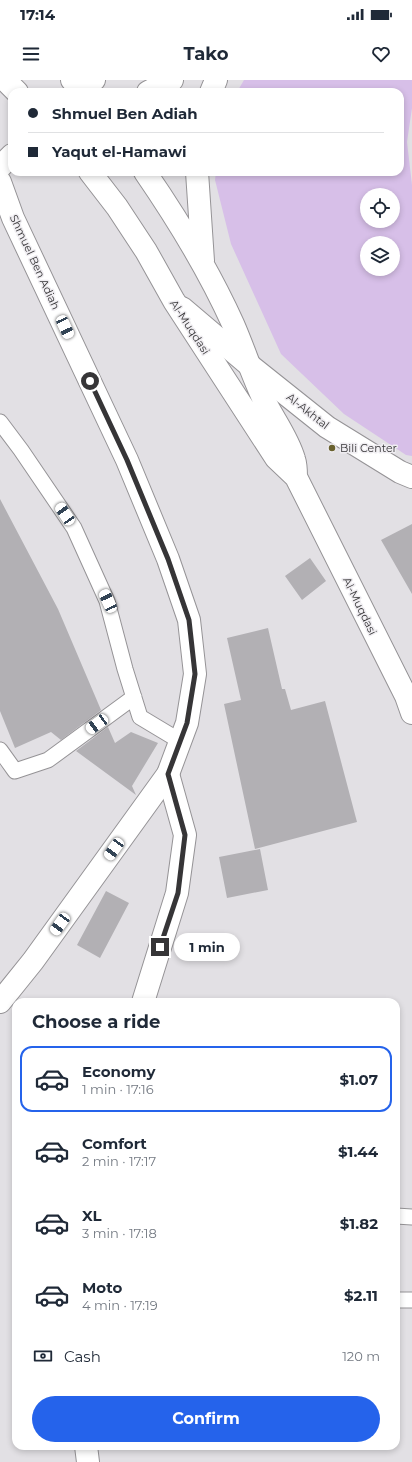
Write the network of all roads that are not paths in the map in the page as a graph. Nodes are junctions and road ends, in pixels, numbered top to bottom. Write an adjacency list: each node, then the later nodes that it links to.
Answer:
1 (5, 80): 3 (street)
2 (172, 80): 4 (street)
3 (13, 88)
4 (156, 88)
5 (8, 159): 6 (street)
6 (0, 167)
7 (93, 176): 12 (street, Al-Muqdasi)
8 (148, 176): 11 (street, Al-Muqdasi)
9 (197, 176): 11 (street)
10 (0, 182): 19 (street, Shmuel Ben Adiah)
11 (203, 266): 13 (street, Al-Muqdasi)
12 (174, 301): 13 (street, Al-Akhtal); 15 (street, Al-Muqdasi)
13 (248, 364): 15 (street, Al-Muqdasi); 16 (street, Al-Akhtal)
14 (0, 422): 17 (lane)
15 (296, 477): 18 (street, Al-Muqdasi)
16 (412, 477)
17 (134, 698): 19 (lane); 20 (lane)
18 (412, 712)
19 (180, 741): 21 (street, Shmuel Ben Adiah)
20 (0, 750)
21 (168, 774): 22 (street); 23 (street, Shmuel Ben Adiah)
22 (145, 998)
23 (0, 1002)
24 (400, 1216): 25 (lane)
25 (412, 1217)
26 (400, 1300): 27 (lane)
27 (412, 1300)
28 (86, 1450): 29 (street)
29 (88, 1462)

